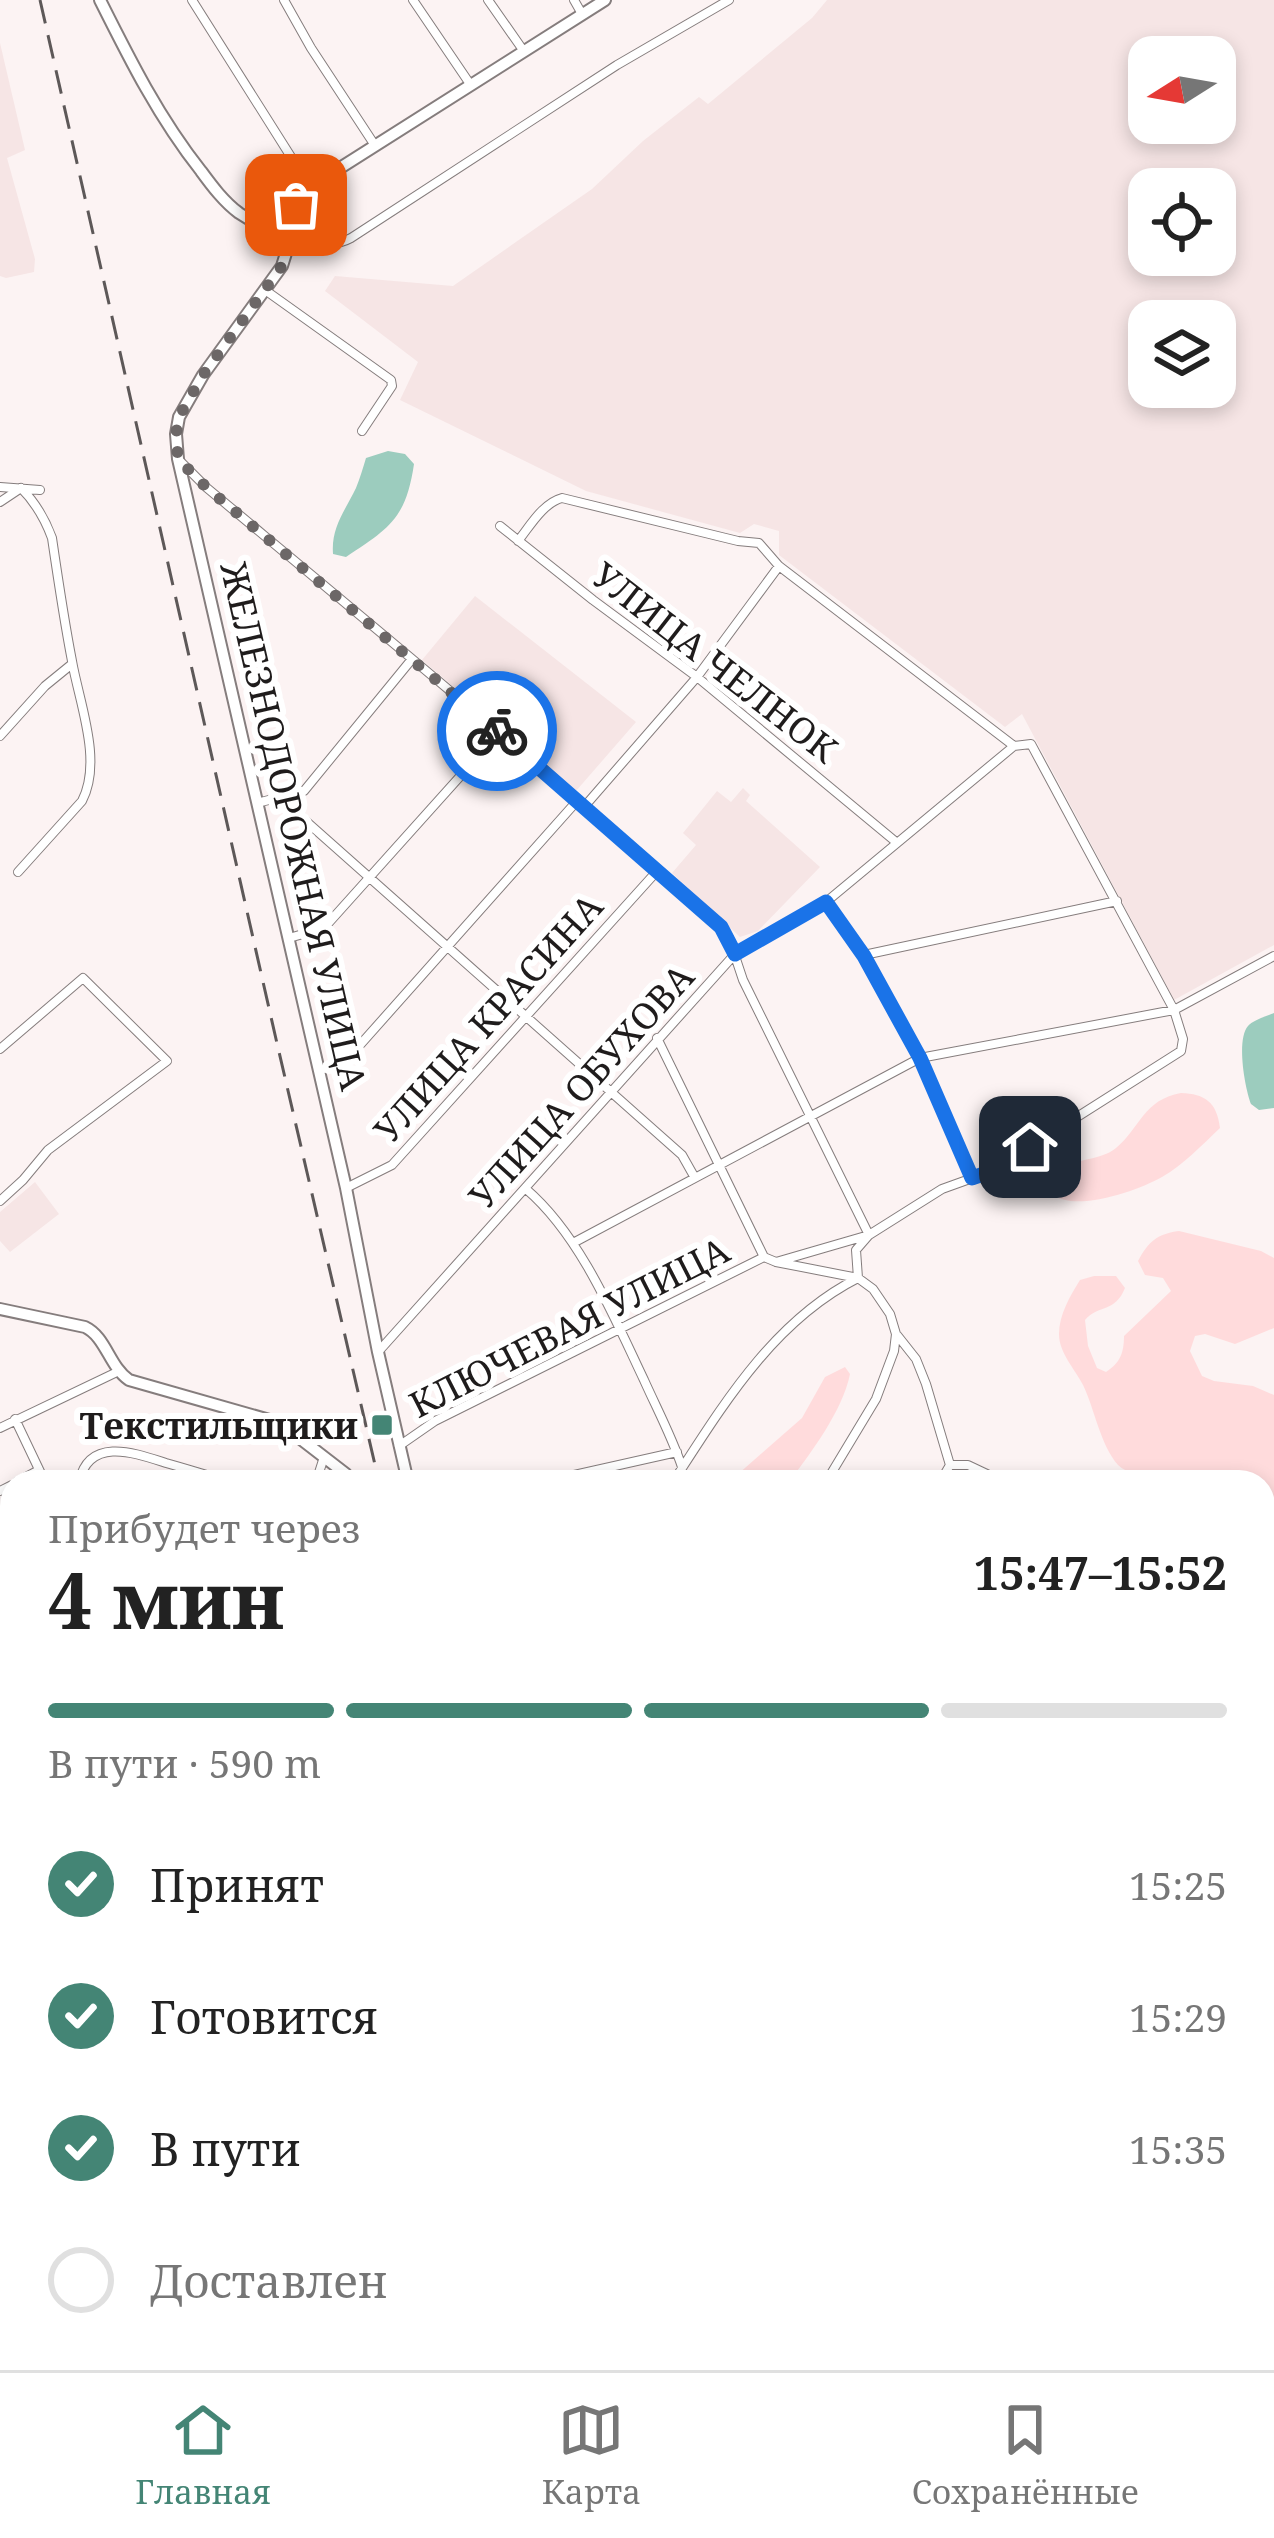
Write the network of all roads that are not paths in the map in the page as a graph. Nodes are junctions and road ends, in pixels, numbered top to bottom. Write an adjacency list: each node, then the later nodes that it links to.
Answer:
1 (100, 0): 14 (street)
2 (193, 0): 13 (street)
3 (284, 0): 12 (street)
4 (413, 0): 11 (street)
5 (488, 0): 10 (street)
6 (574, 0): 9 (street)
7 (605, 0): 9 (street)
8 (729, 0): 14 (street)
9 (582, 14): 10 (street)
10 (524, 50): 11 (street)
11 (470, 84): 12 (street)
12 (374, 144): 13 (street)
13 (310, 187): 14 (street, ЖЕЛЕЗНОДОРОЖНАЯ УЛИЦА)
14 (291, 237): 15 (street, ЖЕЛЕЗНОДОРОЖНАЯ УЛИЦА)
15 (265, 290): 16 (street); 17 (street, ЖЕЛЕЗНОДОРОЖНАЯ УЛИЦА)
16 (362, 430)
17 (178, 459): 25 (street); 32 (street, ЖЕЛЕЗНОДОРОЖНАЯ УЛИЦА)
18 (0, 487): 19 (street)
19 (20, 488): 20 (street); 21 (street); 26 (street)
20 (40, 490)
21 (0, 502)
22 (500, 526): 23 (street, УЛИЦА ЧЕЛНОК)
23 (518, 541): 24 (street); 27 (street, УЛИЦА ЧЕЛНОК)
24 (779, 566): 27 (street); 30 (street)
25 (412, 659): 28 (street); 31 (street)
26 (72, 664): 29 (street); 36 (street)
27 (698, 677): 33 (street); 34 (street, УЛИЦА ЧЕЛНОК)
28 (499, 734): 33 (street); 37 (street)
29 (0, 736)
30 (1014, 746): 34 (street, УЛИЦА ОБУХОВА); 38 (street)
31 (291, 794): 32 (street); 37 (street)
32 (257, 802): 40 (street, ЖЕЛЕЗНОДОРОЖНАЯ УЛИЦА)
33 (580, 804): 35 (street); 41 (street)
34 (896, 842): 39 (street, УЛИЦА ОБУХОВА)
35 (658, 870): 42 (street); 46 (street, УЛИЦА КРАСИНА)
36 (18, 872)
37 (370, 879): 40 (street); 41 (street)
38 (1117, 901): 43 (street); 45 (street)
39 (826, 902): 42 (street, УЛИЦА ОБУХОВА); 43 (street)
40 (289, 938): 50 (street, ЖЕЛЕЗНОДОРОЖНАЯ УЛИЦА)
41 (447, 947): 46 (street); 50 (street)
42 (735, 954): 47 (street, УЛИЦА ОБУХОВА); 52 (street)
43 (864, 956): 49 (street)
44 (1274, 956): 45 (street)
45 (1174, 1010): 49 (street); 55 (street)
46 (526, 1017): 51 (street); 56 (street, УЛИЦА КРАСИНА)
47 (657, 1038): 51 (street, УЛИЦА ОБУХОВА); 53 (street)
48 (0, 1048): 58 (street)
49 (920, 1058): 52 (street); 55 (street)
50 (320, 1070): 56 (street, ЖЕЛЕЗНОДОРОЖНАЯ УЛИЦА)
51 (610, 1092): 54 (street); 57 (street, УЛИЦА ОБУХОВА)
52 (811, 1115): 53 (street); 59 (street)
53 (719, 1165): 54 (street); 61 (street)
54 (695, 1178): 60 (street)
55 (972, 1178): 59 (street)
56 (346, 1188): 67 (street, ЖЕЛЕЗНОДОРОЖНАЯ УЛИЦА)
57 (526, 1189): 60 (street); 67 (street, УЛИЦА ОБУХОВА)
58 (0, 1201)
59 (869, 1235): 62 (street); 63 (street)
60 (573, 1243): 65 (street)
61 (764, 1257): 62 (street); 65 (street, КЛЮЧЕВАЯ УЛИЦА)
62 (776, 1262): 63 (street)
63 (858, 1278): 66 (street); 75 (street)
64 (0, 1309): 68 (street)
65 (620, 1330): 71 (street, КЛЮЧЕВАЯ УЛИЦА); 72 (street)
66 (896, 1334): 74 (street); 83 (street)
67 (378, 1352): 71 (street, ЖЕЛЕЗНОДОРОЖНАЯ УЛИЦА)
68 (117, 1372): 69 (street); 73 (street)
69 (15, 1419): 70 (street); 76 (street)
70 (0, 1428)
71 (399, 1446): 81 (street, ЖЕЛЕЗНОДОРОЖНАЯ УЛИЦА)
72 (677, 1452): 75 (street); 82 (street)
73 (324, 1457): 79 (street); 80 (street)
74 (950, 1465): 84 (street); 85 (street)
75 (682, 1468)
76 (39, 1470)
77 (82, 1470): 78 (street)
78 (190, 1470)
79 (320, 1470)
80 (341, 1470)
81 (405, 1470)
82 (597, 1470)
83 (833, 1470)
84 (947, 1470)
85 (979, 1470)

